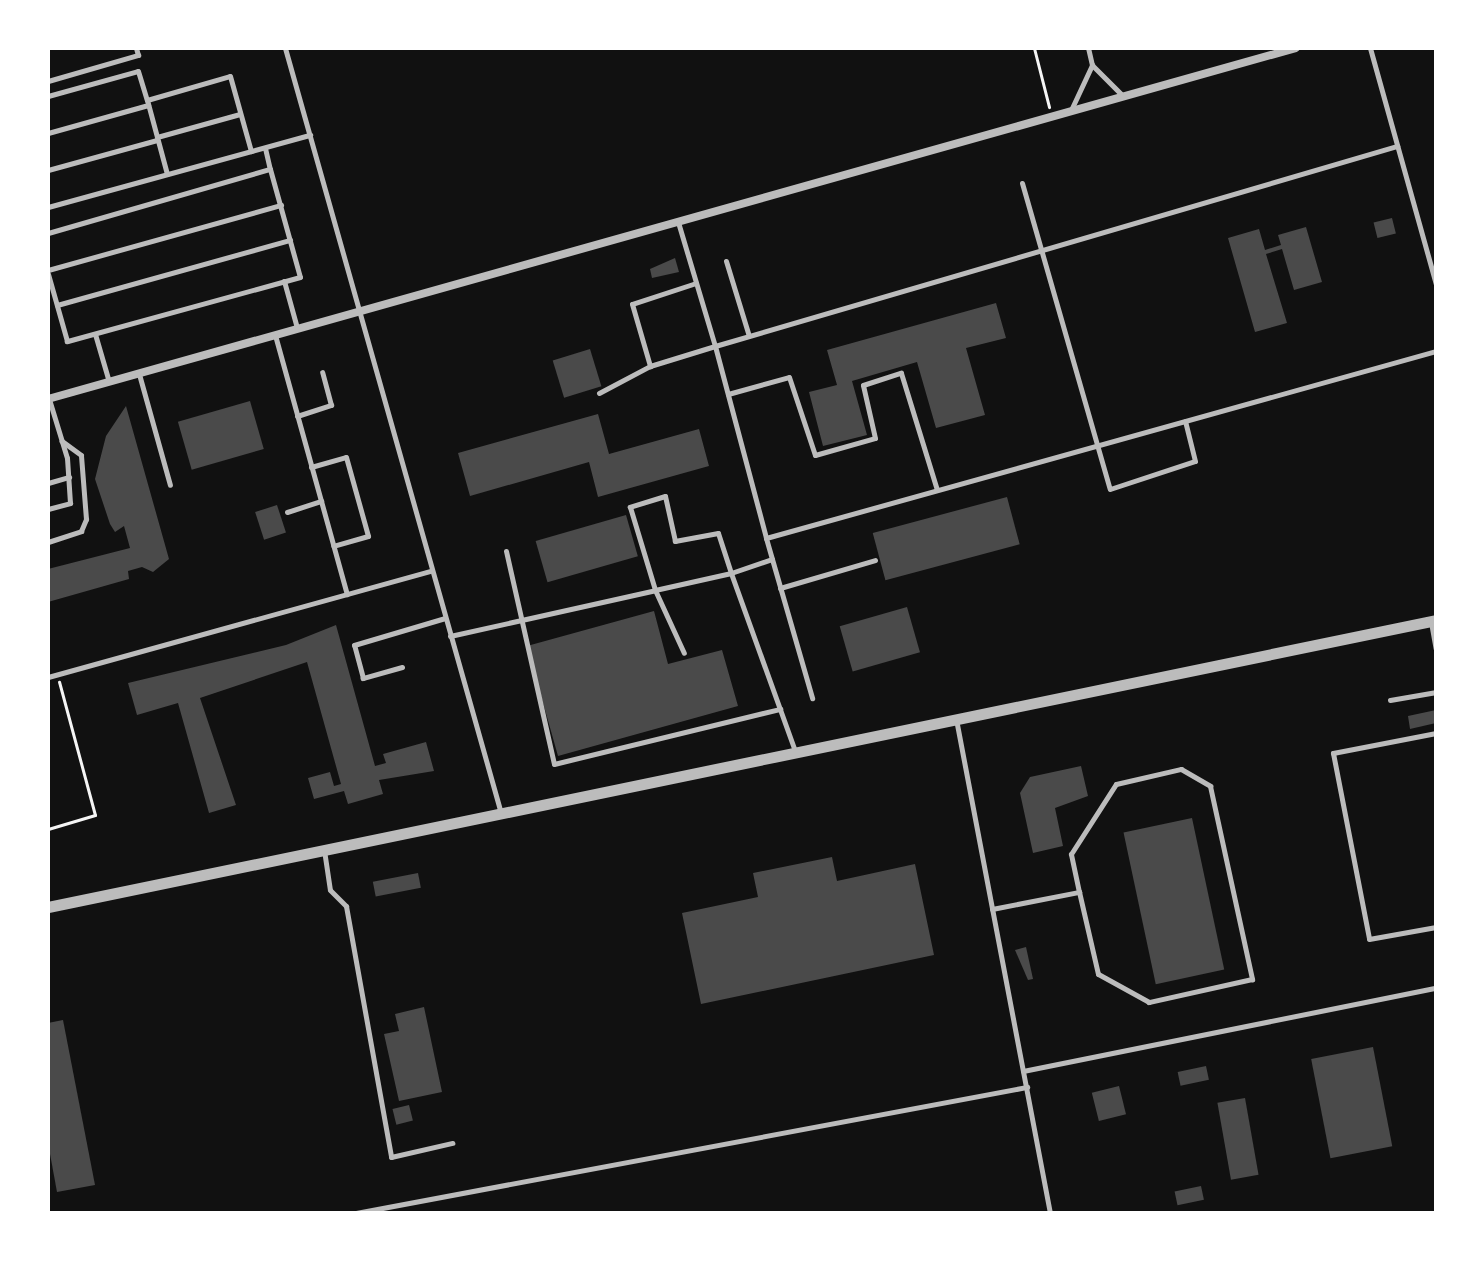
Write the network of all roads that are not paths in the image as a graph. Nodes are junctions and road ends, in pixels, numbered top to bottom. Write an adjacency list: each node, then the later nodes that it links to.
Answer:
1 (136, 48): 8 (lane)
2 (285, 48): 15 (lane)
3 (1088, 48): 7 (lane)
4 (1296, 48): 6 (street)
5 (1370, 48): 17 (lane)
6 (1268, 52): 10 (street)
7 (1092, 65): 10 (lane); 12 (lane)
8 (48, 81)
9 (48, 96): 11 (lane)
10 (1123, 96): 12 (street)
11 (147, 102): 13 (lane); 14 (lane); 16 (lane)
12 (1070, 111): 26 (street)
13 (240, 114): 16 (lane); 19 (lane)
14 (48, 133)
15 (310, 135): 18 (lane); 36 (lane)
16 (157, 138): 21 (lane); 22 (lane)
17 (1397, 146): 29 (lane); 34 (lane)
18 (265, 148): 19 (lane); 20 (lane)
19 (251, 151): 22 (lane)
20 (270, 169): 24 (lane); 27 (lane)
21 (48, 170)
22 (167, 174): 25 (lane)
23 (1022, 183): 29 (lane)
24 (281, 205): 28 (lane); 31 (lane)
25 (48, 207)
26 (678, 222): 33 (lane); 36 (street)
27 (48, 233)
28 (290, 240): 32 (lane); 35 (lane)
29 (1039, 251): 40 (lane); 53 (lane)
30 (726, 261): 40 (lane)
31 (48, 272): 35 (lane)
32 (284, 281): 37 (lane); 38 (lane)
33 (696, 283): 41 (lane); 43 (lane)
34 (1436, 284)
35 (57, 305): 38 (lane)
36 (360, 311): 37 (street); 68 (lane)
37 (298, 329): 39 (street)
38 (95, 334): 46 (lane)
39 (275, 335): 45 (street); 50 (lane)
40 (749, 336): 41 (lane)
41 (715, 346): 43 (lane); 48 (lane)
42 (1436, 351): 51 (lane)
43 (650, 366): 47 (lane)
44 (322, 372): 50 (lane)
45 (138, 373): 46 (street); 57 (lane)
46 (109, 382): 49 (street)
47 (599, 393)
48 (728, 394): 58 (lane); 62 (lane)
49 (48, 398): 52 (lane)
50 (297, 416): 54 (lane)
51 (1185, 421): 53 (lane); 53 (lane)
52 (62, 441): 55 (lane); 63 (lane)
53 (1098, 445): 58 (lane)
54 (311, 467): 59 (lane); 64 (lane)
55 (69, 477): 56 (lane); 60 (lane)
56 (48, 483)
57 (170, 485)
58 (937, 490): 62 (lane)
59 (321, 501): 61 (lane); 64 (lane)
60 (48, 509)
61 (287, 512)
62 (766, 538): 66 (lane)
63 (48, 542)
64 (333, 546): 72 (lane)
65 (506, 551): 74 (lane)
66 (772, 559): 69 (lane); 70 (lane)
67 (875, 560): 70 (lane)
68 (431, 571): 72 (lane); 73 (lane)
69 (731, 573): 71 (lane); 71 (lane); 84 (lane)
70 (780, 588): 82 (lane)
71 (655, 590): 74 (lane); 78 (lane)
72 (347, 594): 80 (lane)
73 (445, 618): 76 (lane); 79 (lane)
74 (517, 621): 76 (lane); 84 (lane)
75 (1434, 621): 77 (lane); 85 (street)
76 (450, 636): 88 (lane)
77 (1436, 649)
78 (684, 653)
79 (402, 667)
80 (48, 677)
81 (1436, 692): 83 (lane)
82 (812, 698)
83 (1390, 700)
84 (780, 709): 87 (lane)
85 (956, 719): 87 (street); 92 (lane)
86 (1436, 733): 93 (lane)
87 (796, 751): 88 (street)
88 (500, 810): 89 (street)
89 (324, 849): 91 (street); 97 (lane)
90 (1079, 892): 90 (lane); 92 (lane)
91 (48, 907)
92 (992, 909): 95 (lane)
93 (1436, 927)
94 (1436, 988): 95 (lane)
95 (1023, 1071): 96 (lane)
96 (1027, 1087): 98 (lane); 99 (lane)
97 (452, 1143)
98 (356, 1213)
99 (1050, 1213)

